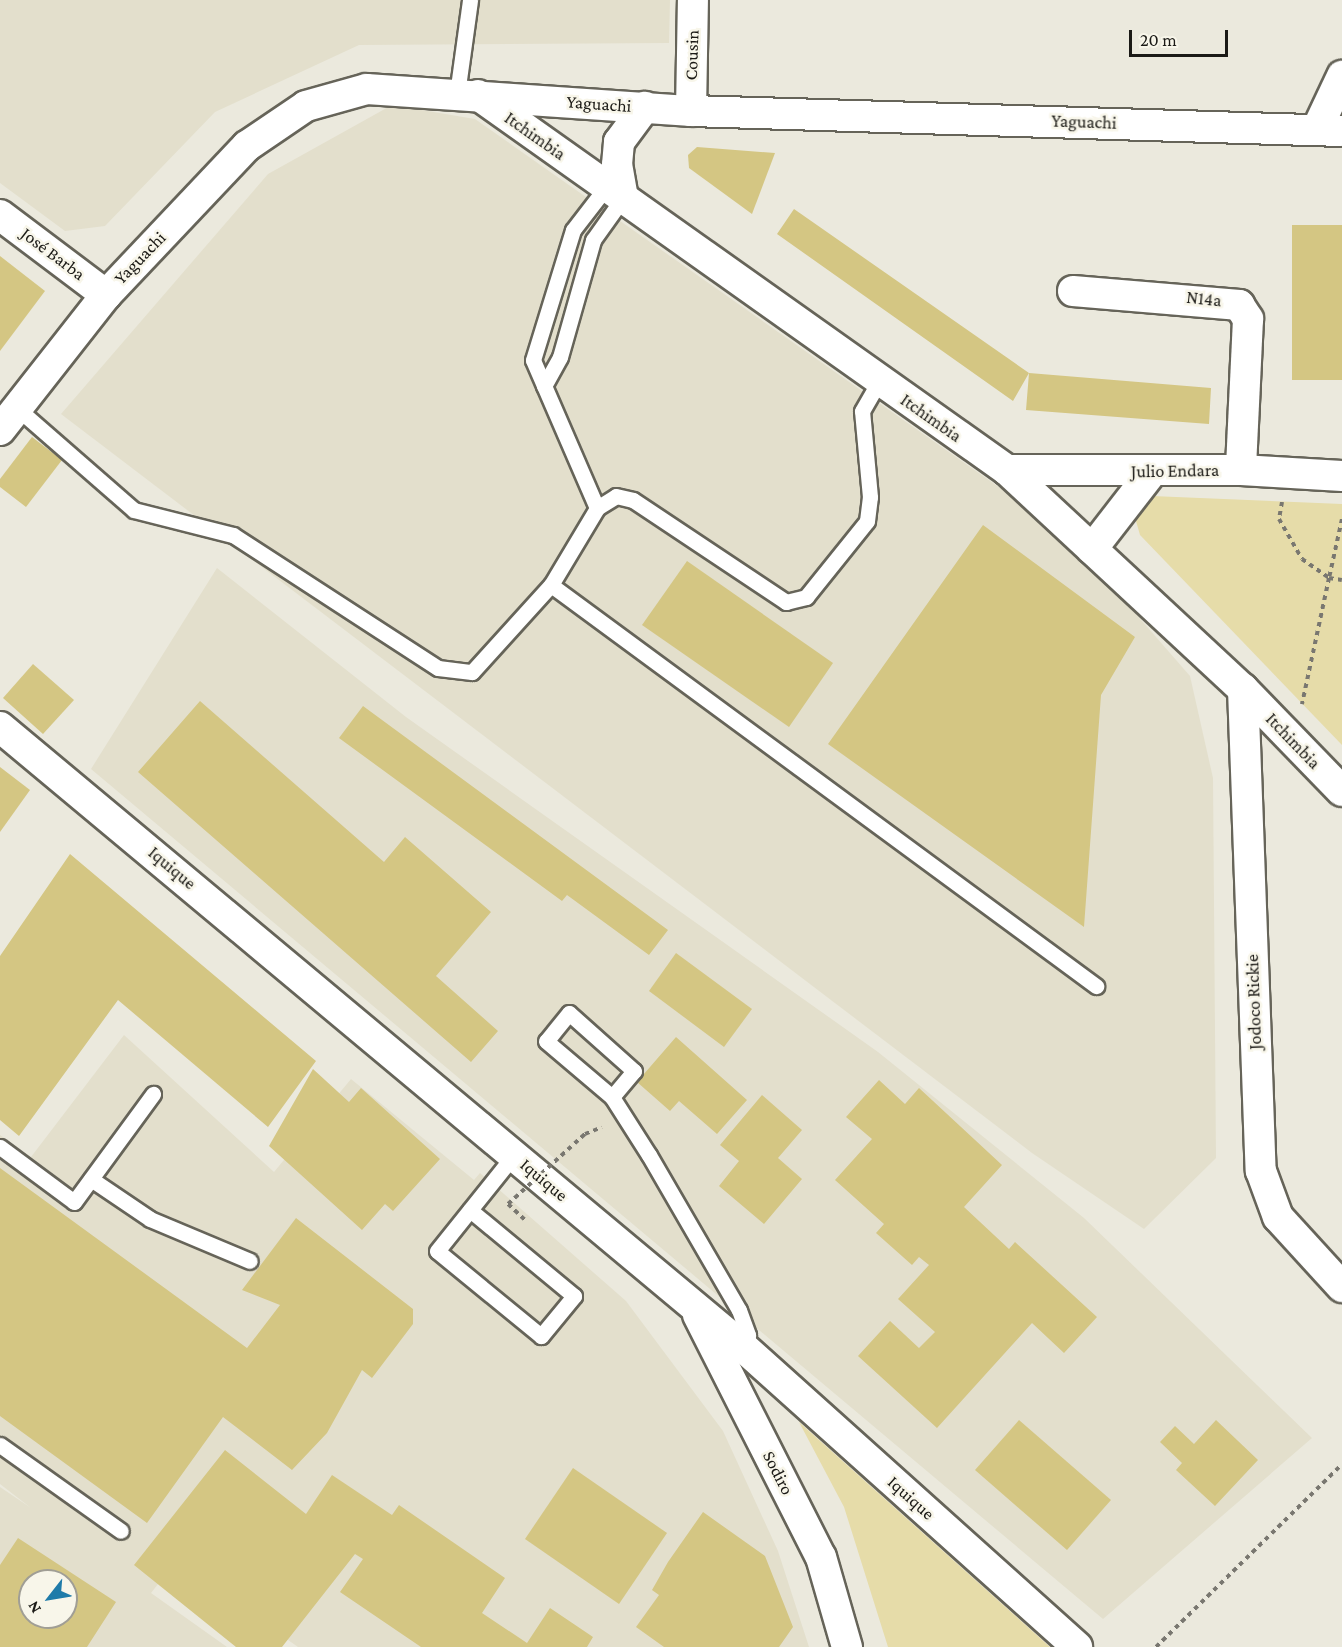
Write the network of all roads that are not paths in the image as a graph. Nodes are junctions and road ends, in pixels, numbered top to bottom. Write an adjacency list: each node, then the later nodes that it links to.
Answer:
1 (470, 0): 4 (lane)
2 (693, 0): 6 (street, Cousin)
3 (1342, 76): 7 (street)
4 (467, 94): 5 (street, Yaguachi); 8 (street, Itchimbia); 11 (street, Yaguachi)
5 (645, 107): 6 (street, Yaguachi); 8 (street)
6 (690, 111): 7 (street, Yaguachi)
7 (1329, 130)
8 (615, 192): 12 (street, Itchimbia); 13 (lane); 13 (lane)
9 (0, 215): 11 (street, José Barba)
10 (1073, 291): 15 (street, N14a)
11 (105, 295): 14 (street, Yaguachi)
12 (879, 382): 16 (street, Itchimbia); 19 (lane)
13 (544, 386): 19 (lane)
14 (9, 419): 21 (lane)
15 (1241, 470): 17 (street, Julio Endara); 18 (street, Julio Endara)
16 (1007, 471): 17 (street, Julio Endara); 20 (street, Itchimbia)
17 (1151, 473): 20 (street)
18 (1342, 476)
19 (597, 508): 21 (lane)
20 (1092, 549): 22 (street, Itchimbia)
21 (551, 585): 25 (lane)
22 (1243, 689): 24 (street, Itchimbia); 33 (street, Jodoco Rickie)
23 (0, 727): 29 (street, Iquique)
24 (1342, 791)
25 (1096, 986)
26 (153, 1094): 30 (lane)
27 (612, 1097): 27 (lane); 35 (lane)
28 (0, 1147): 30 (lane)
29 (514, 1155): 31 (lane); 34 (street, Iquique)
30 (92, 1179): 32 (lane)
31 (470, 1210): 31 (lane)
32 (250, 1261)
33 (1342, 1287)
34 (692, 1305): 35 (street, Iquique); 38 (street, Sodiro)
35 (743, 1347): 39 (street, Iquique)
36 (0, 1445): 37 (lane)
37 (121, 1531)
38 (847, 1647)
39 (1077, 1647)

